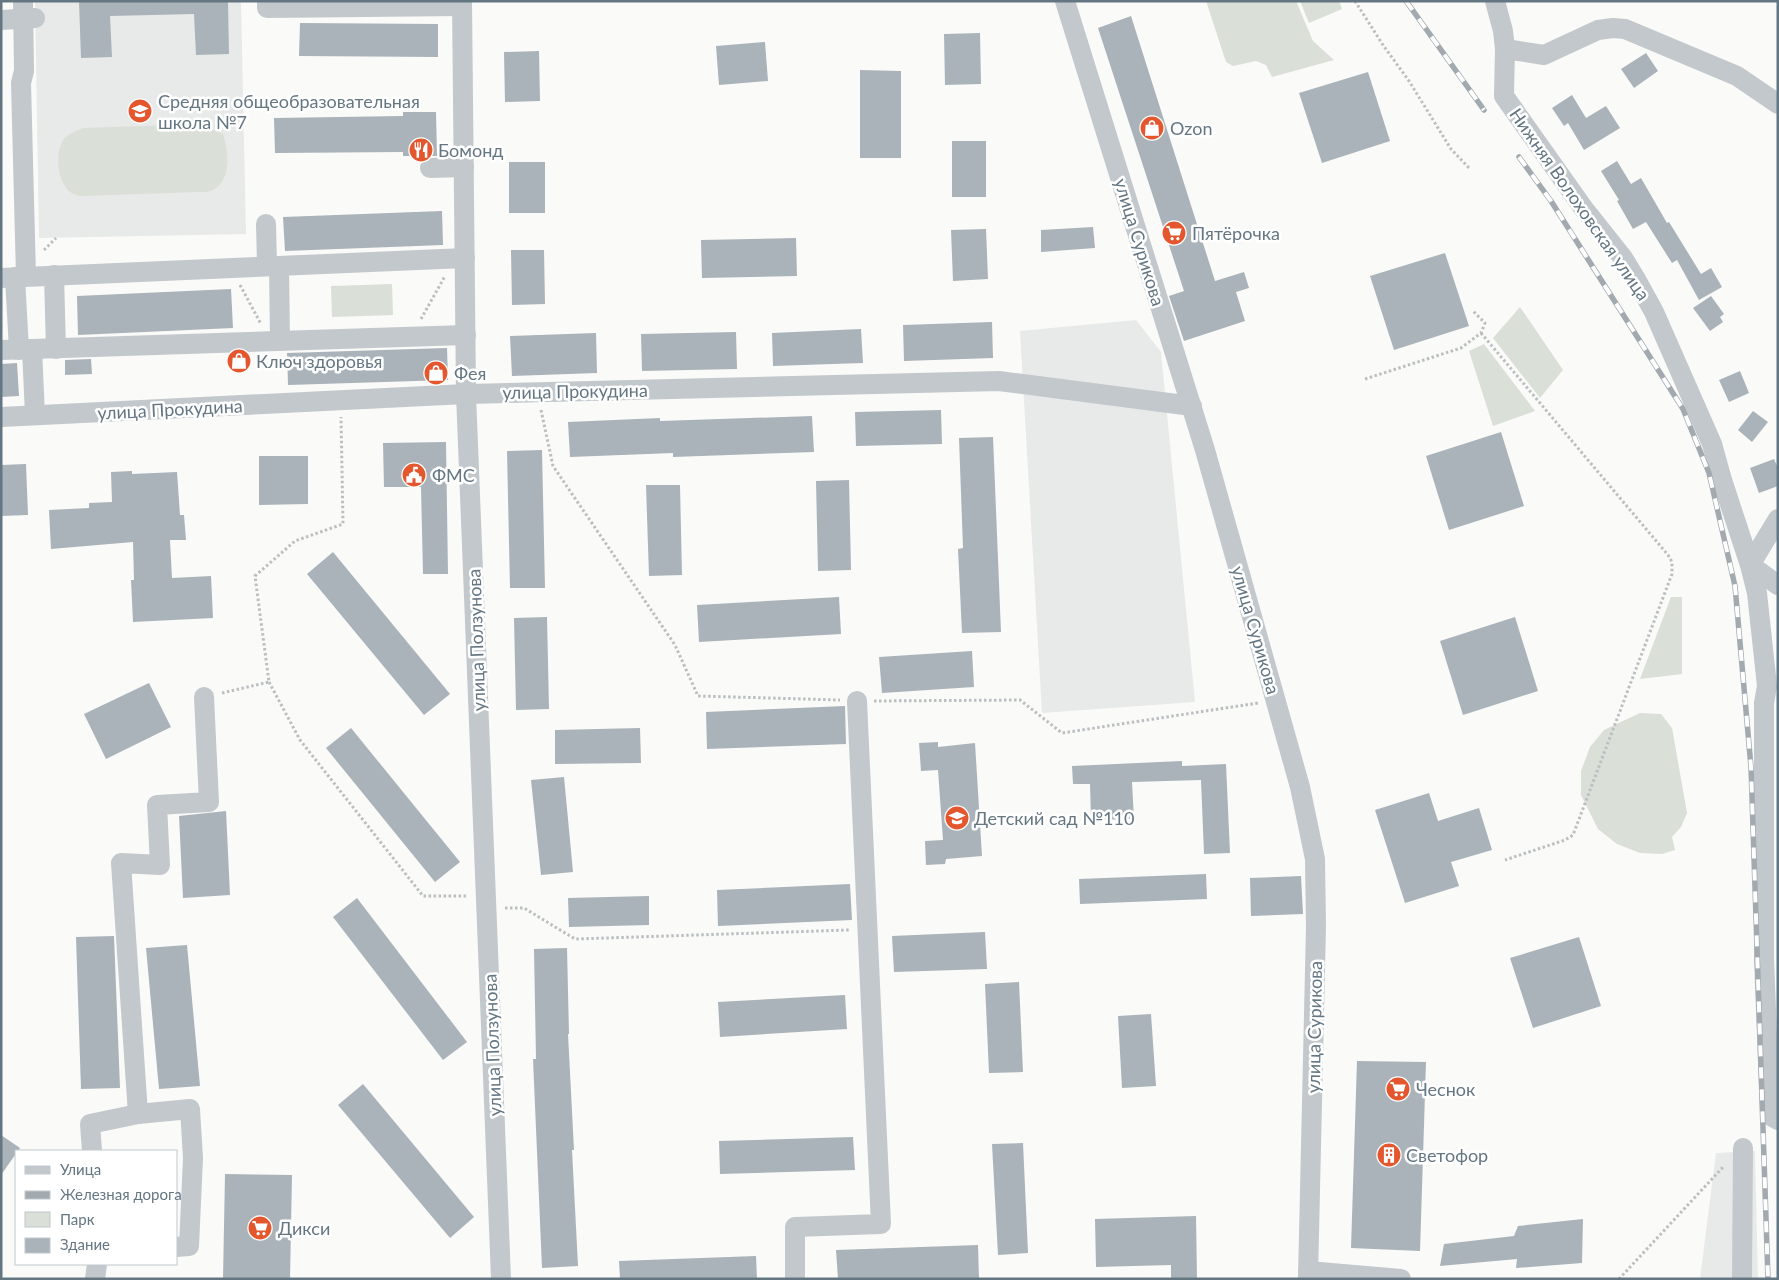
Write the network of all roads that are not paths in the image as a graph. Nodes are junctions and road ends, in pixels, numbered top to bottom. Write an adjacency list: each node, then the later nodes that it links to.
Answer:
1 (267, 1): 4 (street)
2 (1065, 1): 21 (street, улица Сурикова)
3 (1495, 1): 7 (street)
4 (462, 4): 9 (street, улица Ползунова)
5 (27, 12): 6 (street); 15 (street)
6 (1, 20)
7 (1505, 49): 8 (street); 25 (street, Нижняя Волоховская улица)
8 (1778, 104)
9 (464, 167): 10 (street); 12 (street, улица Ползунова)
10 (430, 168)
11 (266, 224): 13 (street)
12 (460, 258): 13 (street); 16 (street, улица Ползунова)
13 (273, 266): 14 (street); 17 (street)
14 (54, 275): 15 (street); 18 (street)
15 (14, 277): 19 (street)
16 (466, 335): 17 (street); 20 (street, улица Ползунова)
17 (275, 341): 18 (street)
18 (56, 348): 19 (street)
19 (17, 350): 22 (street)
20 (466, 394): 21 (street, улица Прокудина); 22 (street, улица Прокудина); 38 (street, улица Ползунова)
21 (1192, 406): 36 (street, улица Сурикова)
22 (35, 415): 23 (street, улица Прокудина)
23 (1, 417)
24 (1778, 519): 25 (street)
25 (1750, 565): 26 (street); 27 (street, Нижняя Волоховская улица)
26 (1778, 585)
27 (1772, 684): 31 (street, Нижняя Волоховская улица)
28 (204, 697): 30 (street)
29 (856, 701): 39 (street)
30 (138, 1114): 33 (street); 34 (street)
31 (1774, 1116)
32 (1743, 1148): 41 (street)
33 (92, 1150)
34 (178, 1247)
35 (97, 1265): 37 (street)
36 (1308, 1275): 40 (street)
37 (95, 1279)
38 (501, 1279)
39 (795, 1279)
40 (1401, 1279)
41 (1742, 1279)

